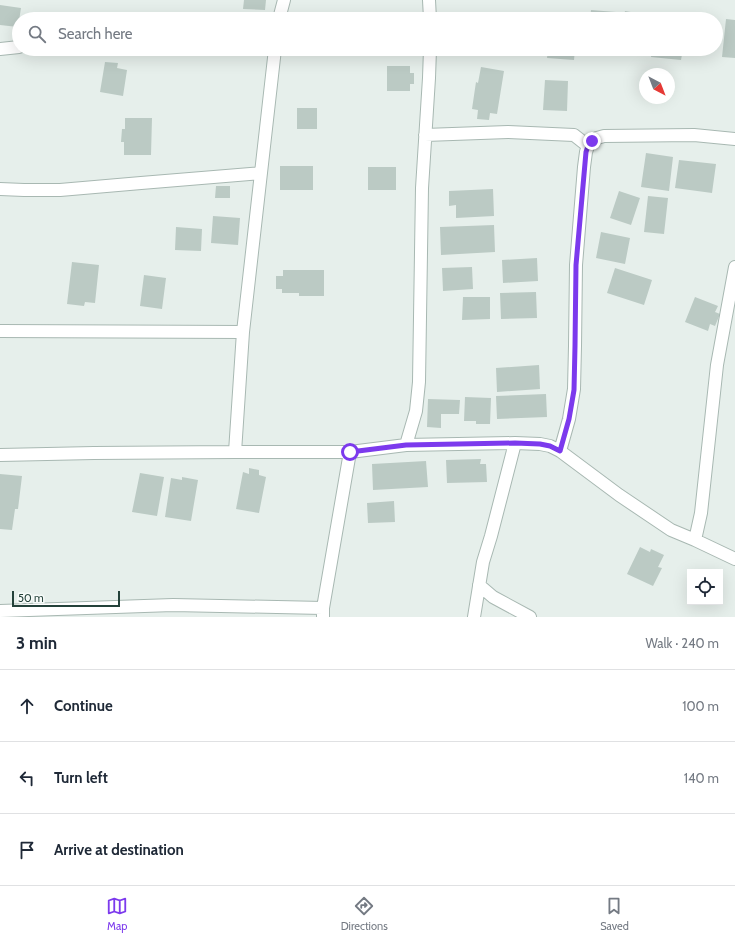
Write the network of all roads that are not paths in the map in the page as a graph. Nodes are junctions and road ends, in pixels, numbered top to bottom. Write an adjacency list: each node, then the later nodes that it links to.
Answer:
1 (284, 0): 3 (street)
2 (429, 0): 4 (street)
3 (281, 12)
4 (430, 12)
5 (12, 48): 6 (street)
6 (0, 49)
7 (274, 56): 12 (street)
8 (430, 56): 9 (street)
9 (425, 135): 11 (street); 18 (street)
10 (735, 139): 11 (street)
11 (588, 146): 19 (street)
12 (261, 173): 13 (street); 16 (street)
13 (0, 188)
14 (735, 267): 23 (street)
15 (0, 331): 16 (street)
16 (244, 332): 20 (street)
17 (515, 443): 18 (street); 19 (street); 25 (street)
18 (406, 445): 21 (street)
19 (560, 451): 23 (street)
20 (236, 452): 21 (street); 22 (street)
21 (350, 452): 27 (street)
22 (0, 455)
23 (695, 540): 24 (street)
24 (735, 559)
25 (479, 585): 28 (street); 29 (street)
26 (0, 611): 27 (street)
27 (323, 613)
28 (474, 617)
29 (530, 617)

